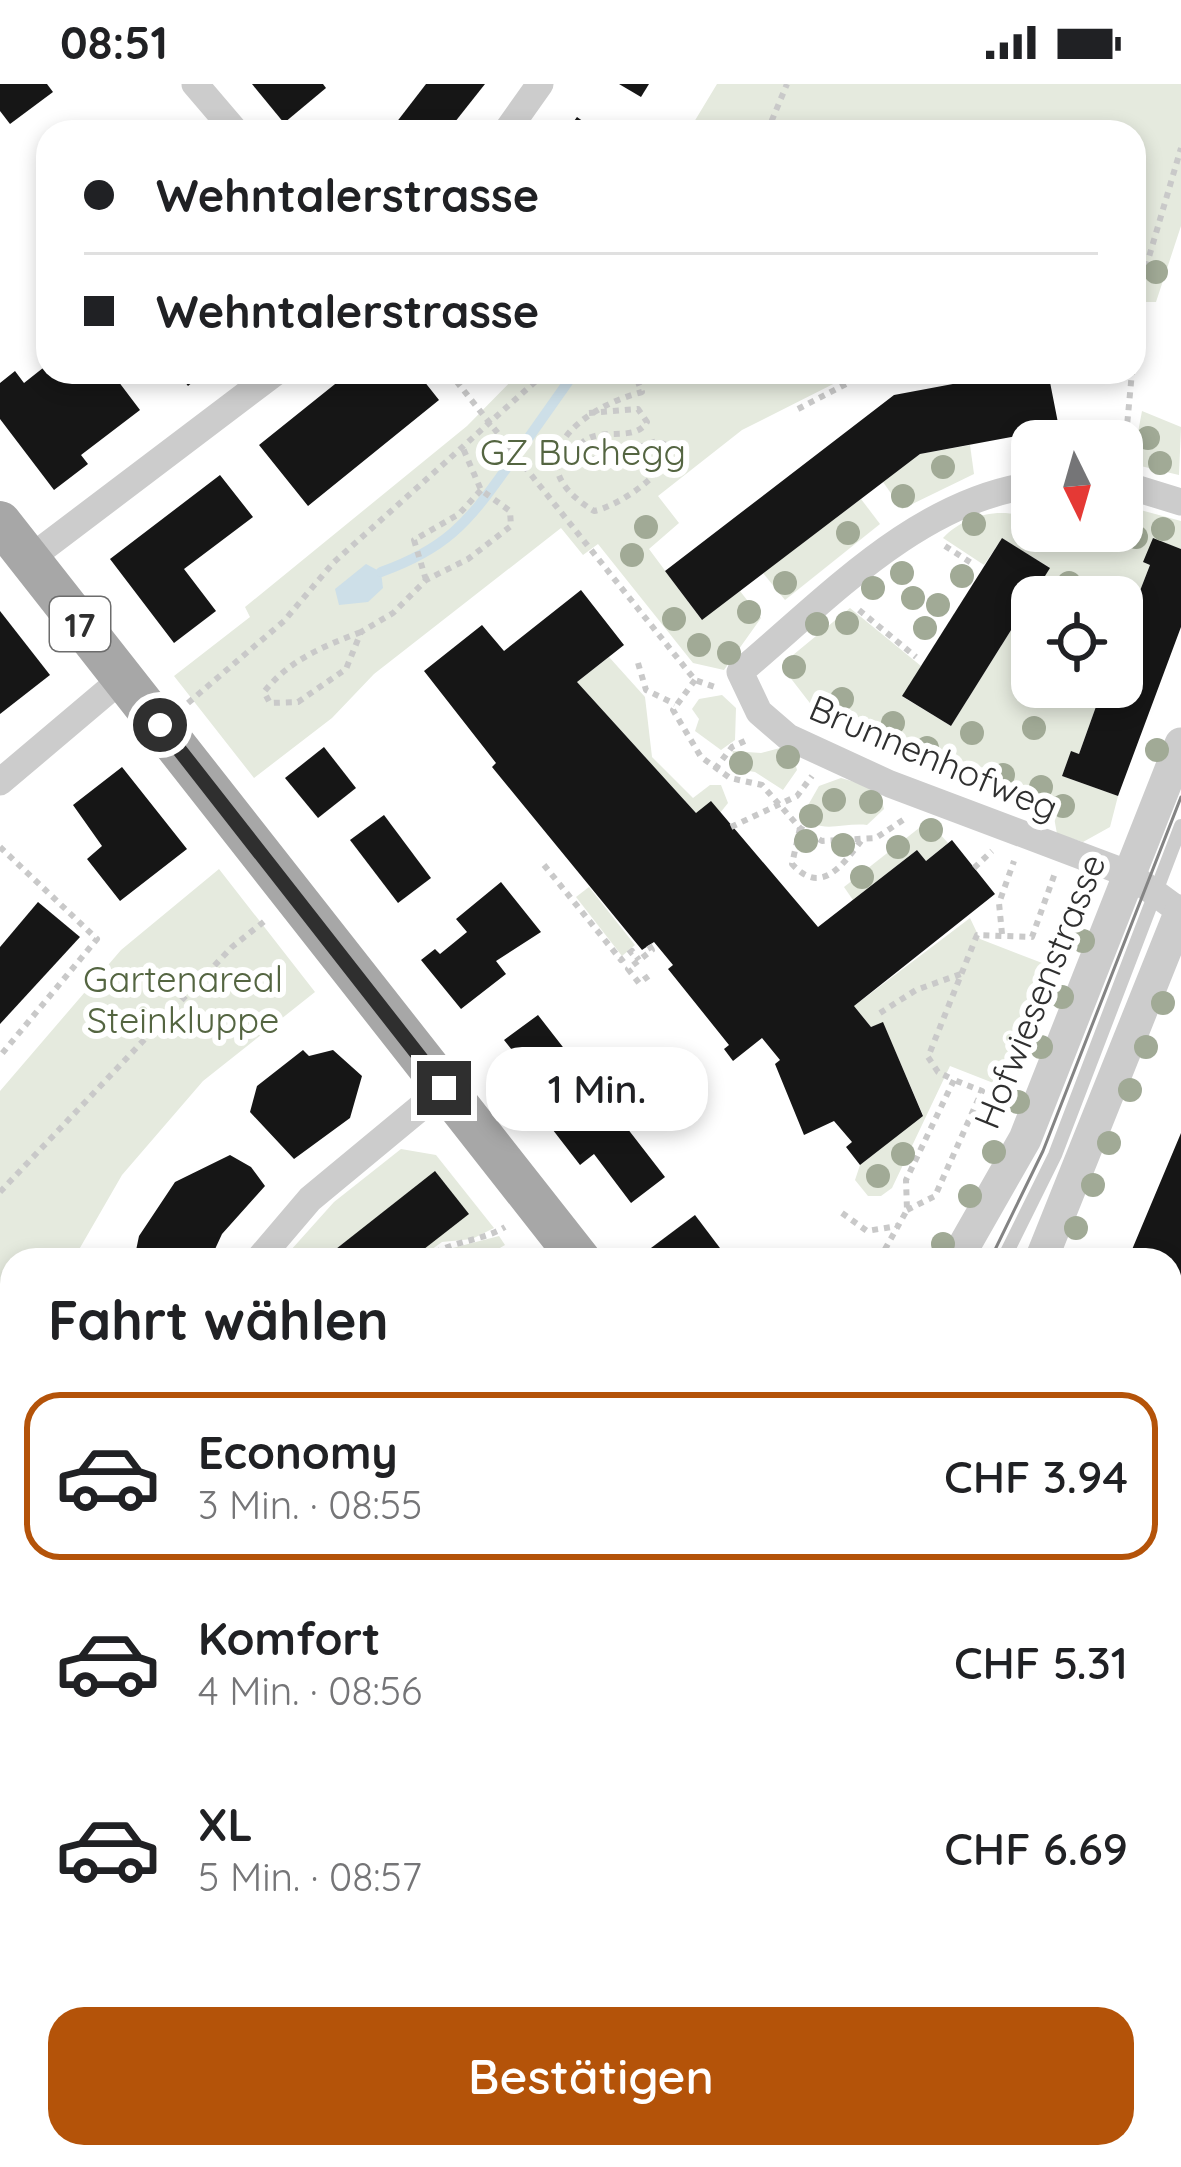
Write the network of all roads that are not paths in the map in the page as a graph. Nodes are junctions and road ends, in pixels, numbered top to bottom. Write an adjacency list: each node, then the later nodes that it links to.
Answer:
1 (195, 84): 3 (street)
2 (540, 84): 4 (street)
3 (226, 120)
4 (514, 120)
5 (260, 384): 10 (street)
6 (1143, 488): 8 (street)
7 (1011, 491): 15 (street, Brunnenhofweg)
8 (1181, 502)
9 (0, 522): 10 (main road, 17)
10 (28, 559): 11 (main road, 17)
11 (123, 678): 13 (street); 17 (main road, 17)
12 (1181, 744): 15 (street, Hofwiesenstrasse)
13 (0, 782)
14 (1181, 826): 16 (lane, Hofwiesenstrasse)
15 (1129, 874): 16 (street, Brunnenhofweg); 20 (street, Hofwiesenstrasse)
16 (1173, 906): 21 (lane, Hofwiesenstrasse); 22 (street, Hofwiesenstrasse)
17 (444, 1088): 18 (street); 19 (main road, 17)
18 (268, 1248)
19 (571, 1248)
20 (963, 1248)
21 (1009, 1248)
22 (1045, 1248)

